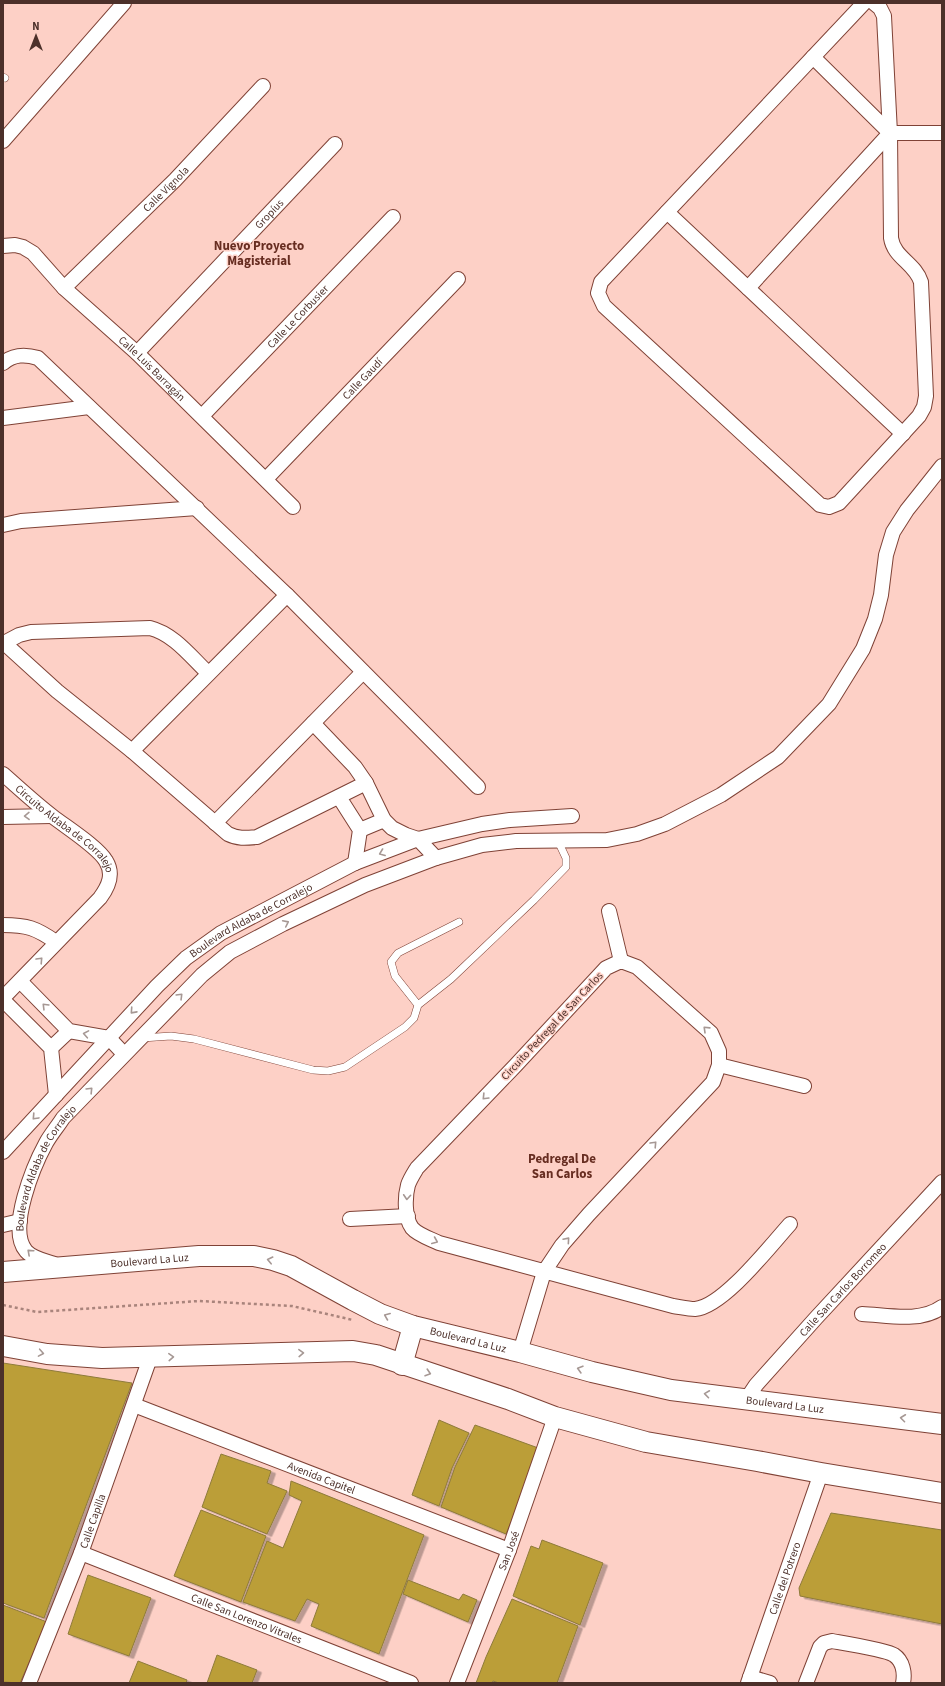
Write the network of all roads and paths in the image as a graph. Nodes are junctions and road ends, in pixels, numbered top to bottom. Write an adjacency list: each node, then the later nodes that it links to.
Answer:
1 (124, 3): 8 (street)
2 (864, 3): 4 (street)
3 (874, 3): 6 (street)
4 (813, 57): 6 (street); 10 (street)
5 (263, 86): 14 (street, Calle Vignola)
6 (890, 133): 7 (street); 15 (street); 21 (street)
7 (942, 133)
8 (3, 141)
9 (335, 144): 16 (street, Gropíus)
10 (667, 212): 15 (street); 21 (street)
11 (393, 217): 19 (street, Calle Le Corbusier)
12 (3, 246): 14 (street, Calle Luis Barragán)
13 (458, 279): 23 (street, Calle Gaudí)
14 (64, 288): 16 (street, Calle Luis Barragán)
15 (748, 288): 21 (street)
16 (137, 353): 19 (street, Calle Luis Barragán)
17 (3, 363): 18 (street)
18 (89, 407): 20 (street); 25 (street)
19 (202, 416): 23 (street, Calle Luis Barragán)
20 (3, 418)
21 (903, 434)
22 (942, 466): 44 (street, Boulevard Aldaba de Corralejo)
23 (266, 479): 24 (street, Calle Luis Barragán)
24 (293, 507)
25 (197, 508): 26 (street); 27 (street)
26 (3, 526)
27 (286, 595): 29 (street); 30 (street)
28 (4, 643): 30 (street); 32 (street)
29 (363, 672): 31 (street); 35 (street)
30 (208, 673): 32 (street)
31 (313, 723): 34 (street); 41 (street)
32 (132, 751): 41 (street)
33 (3, 774): 37 (street, Circuito Aldaba de Corralejo)
34 (366, 783): 36 (street); 40 (street)
35 (478, 787)
36 (339, 797): 41 (street); 42 (street)
37 (51, 816): 39 (street, one-way to 39); 50 (street, Circuito Aldaba de Corralejo)
38 (572, 816): 43 (street, Boulevard Aldaba de Corralejo)
39 (3, 817)
40 (384, 820): 42 (street); 43 (street)
41 (215, 823)
42 (360, 830): 46 (street)
43 (418, 839): 45 (street); 46 (street, Boulevard Aldaba de Corralejo, one-way to 46)
44 (558, 841): 45 (street, Boulevard Aldaba de Corralejo); 54 (lane)
45 (436, 858): 57 (street, Boulevard Aldaba de Corralejo, one-way to 45)
46 (354, 863): 56 (street, Boulevard Aldaba de Corralejo, one-way to 56)
47 (609, 911): 51 (street)
48 (459, 922): 54 (lane)
49 (3, 925): 50 (street)
50 (56, 942): 52 (street, Circuito Aldaba de Corralejo, one-way to 50)
51 (621, 961): 60 (street, one-way to 51); 65 (street, Circuito Pedregal de San Carlos, one-way to 65)
52 (20, 981): 53 (street, Circuito Aldaba de Corralejo); 55 (street, one-way to 52)
53 (3, 999): 58 (street, Circuito Aldaba de Corralejo)
54 (418, 1005): 57 (lane)
55 (69, 1031): 56 (street, one-way to 55); 58 (street)
56 (109, 1038): 59 (street); 62 (street, Boulevard Aldaba de Corralejo)
57 (139, 1038): 59 (street, Boulevard Aldaba de Corralejo)
58 (51, 1048): 62 (street)
59 (124, 1054): 67 (street, Boulevard Aldaba de Corralejo, one-way to 59)
60 (719, 1064): 61 (street); 72 (street, one-way to 60)
61 (804, 1086)
62 (56, 1096): 63 (street, Boulevard Aldaba de Corralejo, one-way to 63)
63 (3, 1152)
64 (942, 1182): 80 (street, Calle San Carlos Borromeo)
65 (408, 1216): 66 (street); 72 (street, Circuito Pedregal de San Carlos, one-way to 72)
66 (350, 1220)
67 (20, 1221): 69 (street); 70 (street, Boulevard Aldaba de Corralejo, one-way to 67)
68 (790, 1224): 72 (street, Circuito Pedregal de San Carlos)
69 (3, 1225)
70 (65, 1268): 71 (main road, Boulevard La Luz); 75 (main road, Boulevard La Luz, one-way to 70)
71 (3, 1272)
72 (544, 1272): 77 (street)
73 (942, 1307): 74 (street)
74 (862, 1314)
75 (413, 1326): 77 (main road, Boulevard La Luz); 79 (main road)
76 (3, 1346): 78 (main road, one-way to 78)
77 (520, 1352): 80 (main road, Boulevard La Luz, one-way to 77)
78 (150, 1358): 79 (main road, one-way to 79); 81 (street, Calle Capilla)
79 (402, 1365): 82 (main road, one-way to 82)
80 (746, 1400): 83 (main road, Boulevard La Luz, one-way to 80)
81 (134, 1405): 86 (street, Avenida Capitel); 87 (street, Calle Capilla)
82 (555, 1417): 84 (main road); 86 (street, San José)
83 (942, 1424)
84 (821, 1473): 85 (main road); 88 (street, Calle del Potrero)
85 (939, 1491)
86 (509, 1550): 91 (street, San José)
87 (82, 1553): 89 (street, Calle Capilla); 90 (street, Calle San Lorenzo Vitrales)
88 (749, 1680): 92 (street)
89 (29, 1683)
90 (411, 1683)
91 (457, 1683)
92 (770, 1683)
93 (806, 1683): 94 (street)
94 (903, 1683)

